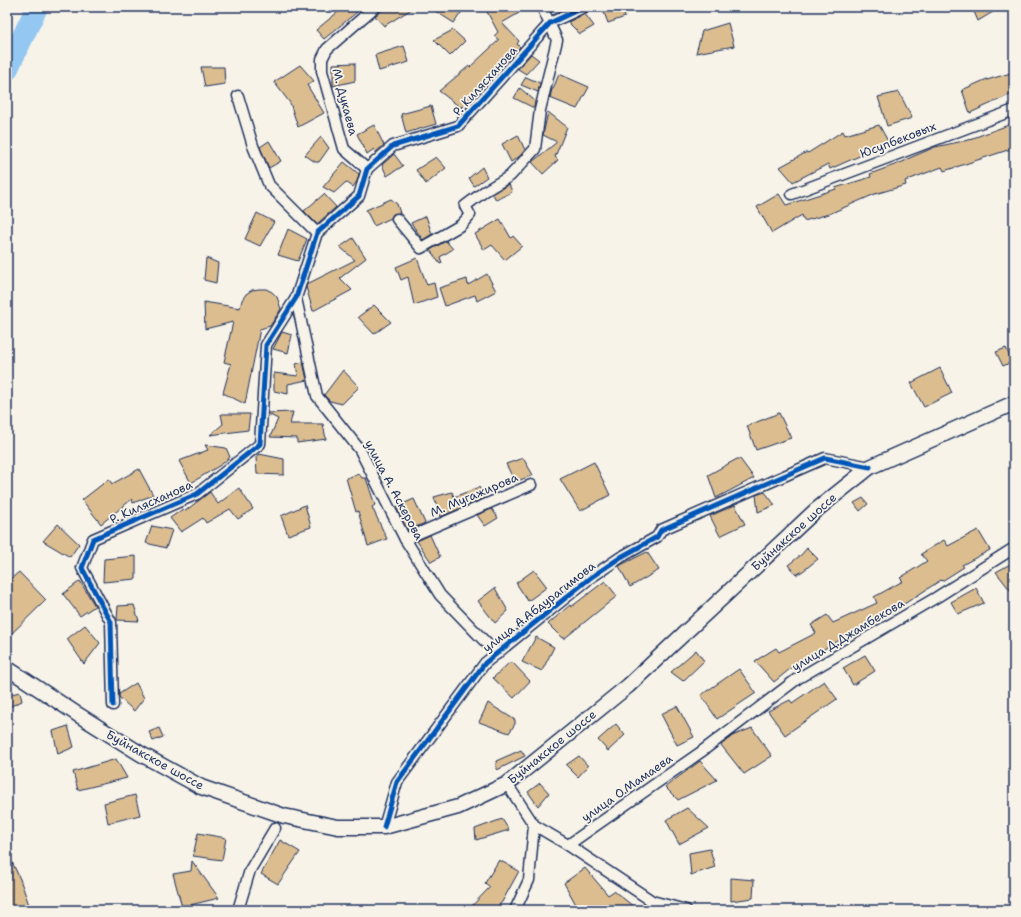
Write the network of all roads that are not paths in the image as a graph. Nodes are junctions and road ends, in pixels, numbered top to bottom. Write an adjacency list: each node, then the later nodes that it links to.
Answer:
1 (375, 7): 7 (street, М. Дукаева)
2 (542, 7): 4 (street)
3 (584, 7): 4 (street)
4 (550, 23): 7 (street, Р. Килясханова); 9 (street)
5 (238, 96): 10 (street)
6 (1014, 110): 8 (street, Юсупбековых)
7 (367, 169): 10 (street)
8 (792, 194)
9 (397, 219)
10 (316, 233): 11 (street, Р. Килясханова)
11 (296, 298): 15 (street, улица А. Аскерова); 19 (street, Р. Килясханова)
12 (1014, 403): 13 (main road, Буйнакское шоссе)
13 (870, 467): 17 (street, улица А.Абдурагимова); 21 (main road, Буйнакское шоссе)
14 (531, 485): 15 (street, М. Мугажирова)
15 (405, 539): 17 (street, улица А. Аскерова)
16 (1014, 548): 20 (street, улица Д.Джамбекова)
17 (497, 654): 23 (street, улица А.Абдурагимова)
18 (7, 668): 23 (main road, Буйнакское шоссе)
19 (113, 705)
20 (701, 752): 25 (street, улица О.Мамаева)
21 (507, 784): 22 (street); 23 (main road, Буйнакское шоссе)
22 (534, 825): 25 (street); 27 (street)
23 (384, 827)
24 (275, 828): 26 (street)
25 (568, 845): 28 (street)
26 (238, 910)
27 (515, 910)
28 (686, 910)

